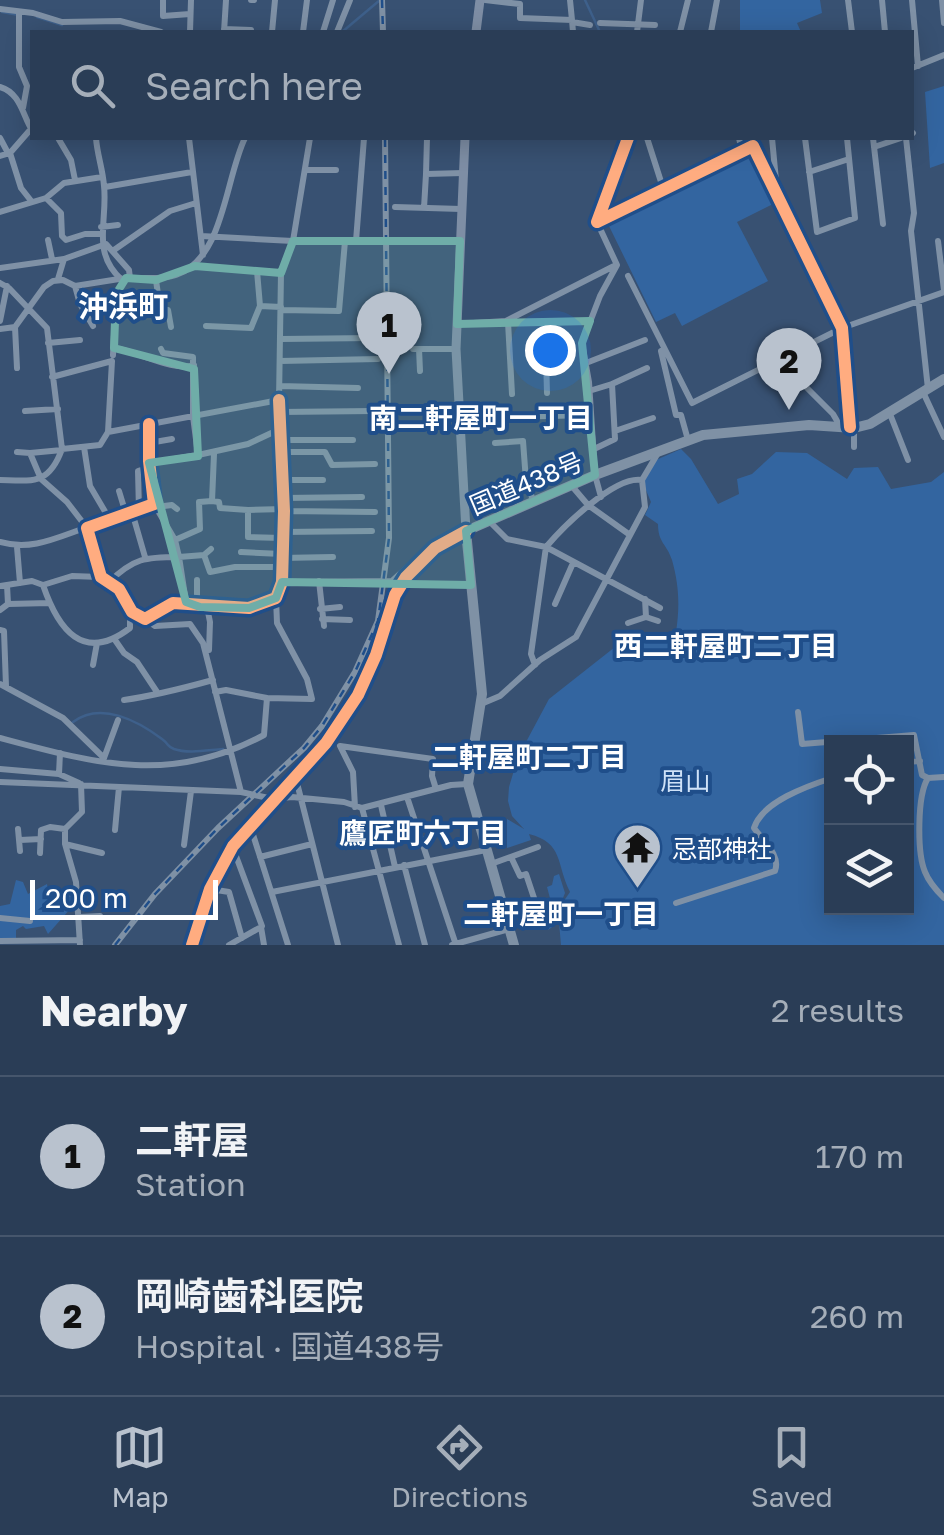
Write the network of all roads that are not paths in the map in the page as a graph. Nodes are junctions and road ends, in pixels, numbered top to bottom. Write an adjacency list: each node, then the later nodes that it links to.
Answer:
1 (163, 0): 20 (street)
2 (191, 0): 20 (street)
3 (226, 0): 31 (street)
4 (275, 0): 33 (street)
5 (308, 0): 34 (street)
6 (333, 0): 35 (street)
7 (350, 0): 36 (street)
8 (482, 0): 17 (street); 37 (main road)
9 (570, 0): 22 (street)
10 (641, 0): 27 (street)
11 (688, 0): 39 (street)
12 (716, 0): 40 (street)
13 (848, 0): 41 (street)
14 (882, 0): 42 (street)
15 (912, 0): 43 (street)
16 (942, 0): 24 (street)
17 (520, 2): 22 (street)
18 (0, 9): 19 (street)
19 (19, 12): 21 (street); 47 (street)
20 (190, 14): 30 (street)
21 (96, 20): 28 (street); 29 (street)
22 (572, 21): 26 (street); 38 (street)
23 (600, 23): 27 (street)
24 (944, 23)
25 (655, 24): 27 (street)
26 (590, 25)
27 (637, 29)
28 (96, 30)
29 (154, 30)
30 (190, 30)
31 (224, 30): 32 (street)
32 (251, 30)
33 (272, 30)
34 (303, 30)
35 (324, 30)
36 (338, 30)
37 (476, 30)
38 (573, 30)
39 (680, 30)
40 (711, 30)
41 (852, 30)
42 (885, 30)
43 (913, 30)
44 (944, 56): 45 (street)
45 (915, 67)
46 (0, 88): 47 (street)
47 (23, 108): 48 (street)
48 (30, 127)
49 (30, 131): 70 (street)
50 (0, 138): 70 (street)
51 (58, 140): 80 (street)
52 (96, 140): 79 (street)
53 (188, 140): 74 (street)
54 (244, 140): 98 (street)
55 (310, 140): 72 (street)
56 (364, 140): 103 (street)
57 (427, 140): 77 (street)
58 (465, 140): 76 (main road)
59 (627, 140): 94 (street)
60 (647, 140): 78 (street)
61 (739, 140): 69 (street)
62 (772, 140): 84 (street)
63 (805, 140): 75 (street)
64 (847, 140): 71 (street)
65 (873, 140): 68 (street)
66 (894, 140): 68 (street)
67 (908, 140): 123 (street)
68 (874, 147): 95 (street)
69 (742, 151): 83 (street); 84 (street)
70 (6, 154): 86 (street)
71 (848, 158): 75 (street); 75 (street)
72 (304, 170): 73 (street); 101 (street)
73 (336, 170)
74 (192, 172): 82 (street); 87 (street)
75 (808, 172)
76 (463, 173): 77 (street); 91 (main road)
77 (426, 174): 90 (street)
78 (658, 176): 81 (street); 83 (street)
79 (102, 177): 80 (street); 82 (street)
80 (76, 180): 85 (street)
81 (646, 181)
82 (105, 187): 97 (street)
83 (664, 188): 94 (street)
84 (778, 196): 136 (street)
85 (46, 198): 86 (street); 97 (street)
86 (32, 202): 89 (street)
87 (196, 203): 99 (street); 107 (street)
88 (395, 206): 90 (street)
89 (13, 208): 92 (street); 93 (street)
90 (424, 208): 91 (street)
91 (462, 209): 104 (main road)
92 (0, 212)
93 (16, 217)
94 (597, 222): 111 (street)
95 (883, 224)
96 (118, 225): 97 (street)
97 (101, 230): 106 (street)
98 (214, 235): 99 (street); 101 (street); 108 (street)
99 (201, 236): 108 (street)
100 (48, 240): 109 (street)
101 (293, 241): 102 (street); 115 (street)
102 (345, 241): 103 (street); 125 (street)
103 (356, 241): 104 (street)
104 (460, 241): 131 (main road)
105 (938, 241): 122 (street)
106 (102, 246): 107 (street); 110 (street); 117 (street)
107 (114, 250): 117 (street)
108 (202, 255): 112 (street)
109 (52, 259): 110 (street); 113 (street)
110 (64, 259): 118 (street)
111 (617, 265): 129 (street); 130 (street)
112 (195, 266): 114 (street); 119 (street)
113 (0, 268)
114 (257, 271): 115 (street); 124 (street)
115 (281, 273): 125 (street)
116 (628, 276): 143 (street)
117 (126, 278): 119 (street); 121 (street); 150 (street)
118 (58, 279): 121 (street); 126 (street)
119 (156, 280): 135 (street)
120 (3, 285): 126 (street); 127 (street)
121 (75, 286): 133 (street)
122 (944, 291): 123 (street)
123 (919, 301): 136 (street); 159 (street)
124 (260, 306): 125 (street); 134 (street)
125 (281, 309): 139 (street)
126 (29, 311): 132 (street); 142 (street)
127 (0, 321)
128 (545, 321): 129 (street); 130 (street); 161 (street)
129 (507, 322): 131 (street); 162 (street)
130 (590, 322): 149 (street)
131 (457, 324): 145 (main road)
132 (16, 326): 137 (street); 151 (street)
133 (93, 326)
134 (206, 326)
135 (171, 327)
136 (842, 328): 148 (street); 174 (street)
137 (0, 329)
138 (372, 338): 139 (street)
139 (281, 339): 147 (street)
140 (80, 340): 142 (street)
141 (645, 340): 149 (street)
142 (48, 342): 154 (street)
143 (662, 343): 148 (street); 181 (street)
144 (162, 348): 150 (street)
145 (456, 348): 153 (street); 222 (main road)
146 (378, 359): 147 (street)
147 (280, 360): 157 (street)
148 (779, 360): 174 (street)
149 (586, 363): 160 (street)
150 (194, 366): 170 (street)
151 (16, 368)
152 (648, 368): 156 (street)
153 (420, 371)
154 (52, 378): 164 (street); 176 (street)
155 (944, 378): 159 (highway, 国道438号)
156 (612, 384): 160 (street); 175 (street)
157 (280, 386): 158 (street); 163 (street)
158 (358, 388)
159 (925, 391): 168 (highway, 国道438号); 178 (street)
160 (589, 392): 169 (street)
161 (547, 393)
162 (512, 394)
163 (280, 400): 167 (street); 170 (street)
164 (58, 409): 165 (street); 187 (street)
165 (25, 411)
166 (373, 411): 167 (street)
167 (280, 412): 177 (street)
168 (890, 414): 174 (highway, 国道438号); 195 (street)
169 (589, 415): 171 (street); 188 (street)
170 (193, 416): 173 (street); 194 (street)
171 (509, 418)
172 (653, 418): 175 (street)
173 (150, 424): 176 (street); 182 (street)
174 (848, 427): 181 (highway, 国道438号); 185 (street)
175 (615, 431): 188 (street)
176 (108, 432): 184 (street)
177 (280, 435): 180 (street); 190 (street); 192 (street)
178 (944, 437)
179 (172, 440): 182 (street)
180 (353, 440)
181 (688, 440): 186 (highway, 国道438号)
182 (149, 442): 196 (street)
183 (495, 443): 209 (street)
184 (84, 447): 187 (street); 218 (street)
185 (854, 447)
186 (662, 448): 198 (highway, 国道438号); 203 (street)
187 (62, 450): 191 (street); 199 (street)
188 (592, 450): 198 (street)
189 (17, 452): 191 (street)
190 (282, 452): 197 (street); 201 (street)
191 (30, 453): 199 (street)
192 (214, 454): 194 (street); 210 (street)
193 (175, 456): 196 (street)
194 (198, 456): 196 (street)
195 (908, 460)
196 (149, 463): 211 (street); 216 (street)
197 (375, 464)
198 (595, 475): 204 (highway, 国道438号); 208 (street)
199 (41, 478): 200 (street); 220 (street)
200 (0, 480)
201 (283, 480): 202 (street); 207 (street)
202 (324, 480)
203 (642, 480): 208 (street); 224 (street)
204 (570, 485): 209 (highway, 国道438号); 212 (street)
205 (119, 491): 216 (street)
206 (362, 497): 207 (street)
207 (284, 498): 215 (street)
208 (601, 498): 212 (street)
209 (532, 500): 219 (highway, 国道438号)
210 (212, 501): 214 (street); 225 (street)
211 (155, 506): 213 (street); 216 (street); 225 (street)
212 (590, 506): 224 (street); 228 (street)
213 (177, 510)
214 (248, 510): 215 (street); 223 (street)
215 (284, 510): 217 (street); 223 (street)
216 (132, 512): 218 (street); 231 (street)
217 (375, 512)
218 (110, 520): 220 (street)
219 (487, 520): 222 (highway, 国道438号); 228 (street)
220 (86, 528): 227 (street); 237 (street)
221 (372, 531): 223 (street)
222 (466, 531): 230 (street); 245 (highway, 国道438号)
223 (283, 535): 234 (street)
224 (630, 535): 236 (street)
225 (175, 540): 232 (street)
226 (0, 542): 227 (street)
227 (17, 546): 241 (street)
228 (546, 547): 235 (street); 269 (street)
229 (241, 552): 234 (street)
230 (424, 556): 239 (street); 242 (street)
231 (145, 557): 232 (street); 237 (street)
232 (179, 557): 234 (street); 248 (street)
233 (333, 558): 234 (street)
234 (282, 559): 240 (street)
235 (573, 563): 236 (street); 251 (street)
236 (607, 578): 247 (street); 269 (street)
237 (105, 579): 244 (street); 258 (street)
238 (198, 580): 252 (street)
239 (319, 581): 240 (street); 255 (street)
240 (282, 582): 246 (street)
241 (20, 583): 243 (street); 244 (street)
242 (401, 584): 245 (street); 280 (street)
243 (4, 585): 250 (street)
244 (43, 585): 249 (street)
245 (471, 585): 277 (highway, 国道438号)
246 (276, 598): 252 (street); 275 (street)
247 (645, 598): 254 (street); 257 (street)
248 (186, 602): 252 (street); 258 (street)
249 (50, 603): 250 (street); 263 (street)
250 (8, 604): 256 (street)
251 (555, 604)
252 (202, 606): 268 (street)
253 (340, 607): 255 (street)
254 (660, 608)
255 (320, 609): 259 (street)
256 (0, 610)
257 (646, 617): 260 (street); 261 (street)
258 (143, 618): 265 (street); 268 (street)
259 (350, 620)
260 (658, 621)
261 (628, 623)
262 (0, 630): 272 (street)
263 (67, 632): 264 (street); 266 (street); 267 (street)
264 (57, 633)
265 (114, 640): 267 (street); 273 (street)
266 (68, 643)
267 (97, 643): 270 (street)
268 (208, 652): 271 (street)
269 (535, 664): 277 (street)
270 (93, 665)
271 (213, 680): 273 (street); 274 (street)
272 (3, 685): 285 (street)
273 (157, 692): 276 (street)
274 (215, 692): 275 (street); 283 (street)
275 (267, 698): 283 (street)
276 (124, 700)
277 (481, 704): 296 (highway, 国道438号)
278 (798, 712): 287 (street)
279 (118, 720): 285 (street)
280 (333, 734): 282 (street); 290 (street)
281 (0, 738): 284 (street)
282 (340, 746): 298 (street); 305 (street)
283 (232, 752): 285 (street); 300 (street)
284 (60, 753): 285 (street); 289 (street)
285 (104, 759)
286 (914, 762): 287 (street)
287 (920, 762): 291 (street)
288 (0, 769): 289 (street)
289 (59, 774): 295 (street)
290 (296, 778): 302 (street); 303 (street)
291 (928, 778): 292 (street); 333 (street)
292 (944, 778)
293 (824, 781): 334 (street)
294 (0, 782): 295 (street)
295 (81, 784): 297 (street); 308 (street)
296 (468, 784): 298 (street); 318 (highway, 国道438号)
297 (119, 788): 299 (street); 309 (street)
298 (436, 789): 301 (street)
299 (191, 791): 300 (street); 314 (street)
300 (241, 792): 302 (street)
301 (408, 797): 304 (street); 323 (street)
302 (273, 800): 303 (street); 306 (street)
303 (301, 800): 305 (street); 313 (street)
304 (381, 804): 305 (street); 326 (street)
305 (358, 808): 327 (street)
306 (250, 824): 315 (street); 321 (street)
307 (18, 829): 311 (street)
308 (65, 829): 310 (street); 312 (street)
309 (115, 830)
310 (41, 839): 311 (street); 320 (street)
311 (20, 840): 317 (street)
312 (65, 844): 319 (street); 332 (street)
313 (312, 844): 321 (street); 328 (street)
314 (184, 846)
315 (233, 846): 329 (street); 341 (street)
316 (538, 847): 322 (street)
317 (20, 850)
318 (486, 850): 323 (street); 324 (highway, 国道438号)
319 (102, 852)
320 (40, 854)
321 (260, 856): 330 (street)
322 (510, 857): 324 (street); 335 (street)
323 (428, 860): 325 (street); 354 (street)
324 (490, 864): 342 (highway, 国道438号)
325 (404, 865): 326 (street); 353 (street)
326 (395, 867): 327 (street)
327 (378, 870): 328 (street); 352 (street)
328 (322, 882): 330 (street); 351 (street)
329 (210, 889): 343 (street); 346 (street)
330 (272, 892): 339 (street)
331 (52, 893): 332 (street)
332 (77, 894): 336 (street)
333 (944, 898)
334 (676, 903)
335 (536, 904)
336 (80, 916): 337 (street); 345 (street)
337 (100, 916)
338 (0, 918): 340 (street)
339 (280, 920): 341 (street); 350 (street)
340 (30, 921)
341 (262, 926): 343 (street); 349 (street)
342 (509, 928): 354 (street); 355 (highway, 国道438号)
343 (242, 938): 348 (street)
344 (0, 940): 345 (street)
345 (80, 942)
346 (192, 944): 347 (street)
347 (206, 945)
348 (229, 945)
349 (264, 945)
350 (288, 945)
351 (338, 945)
352 (398, 945)
353 (424, 945)
354 (454, 945)
355 (514, 945)

